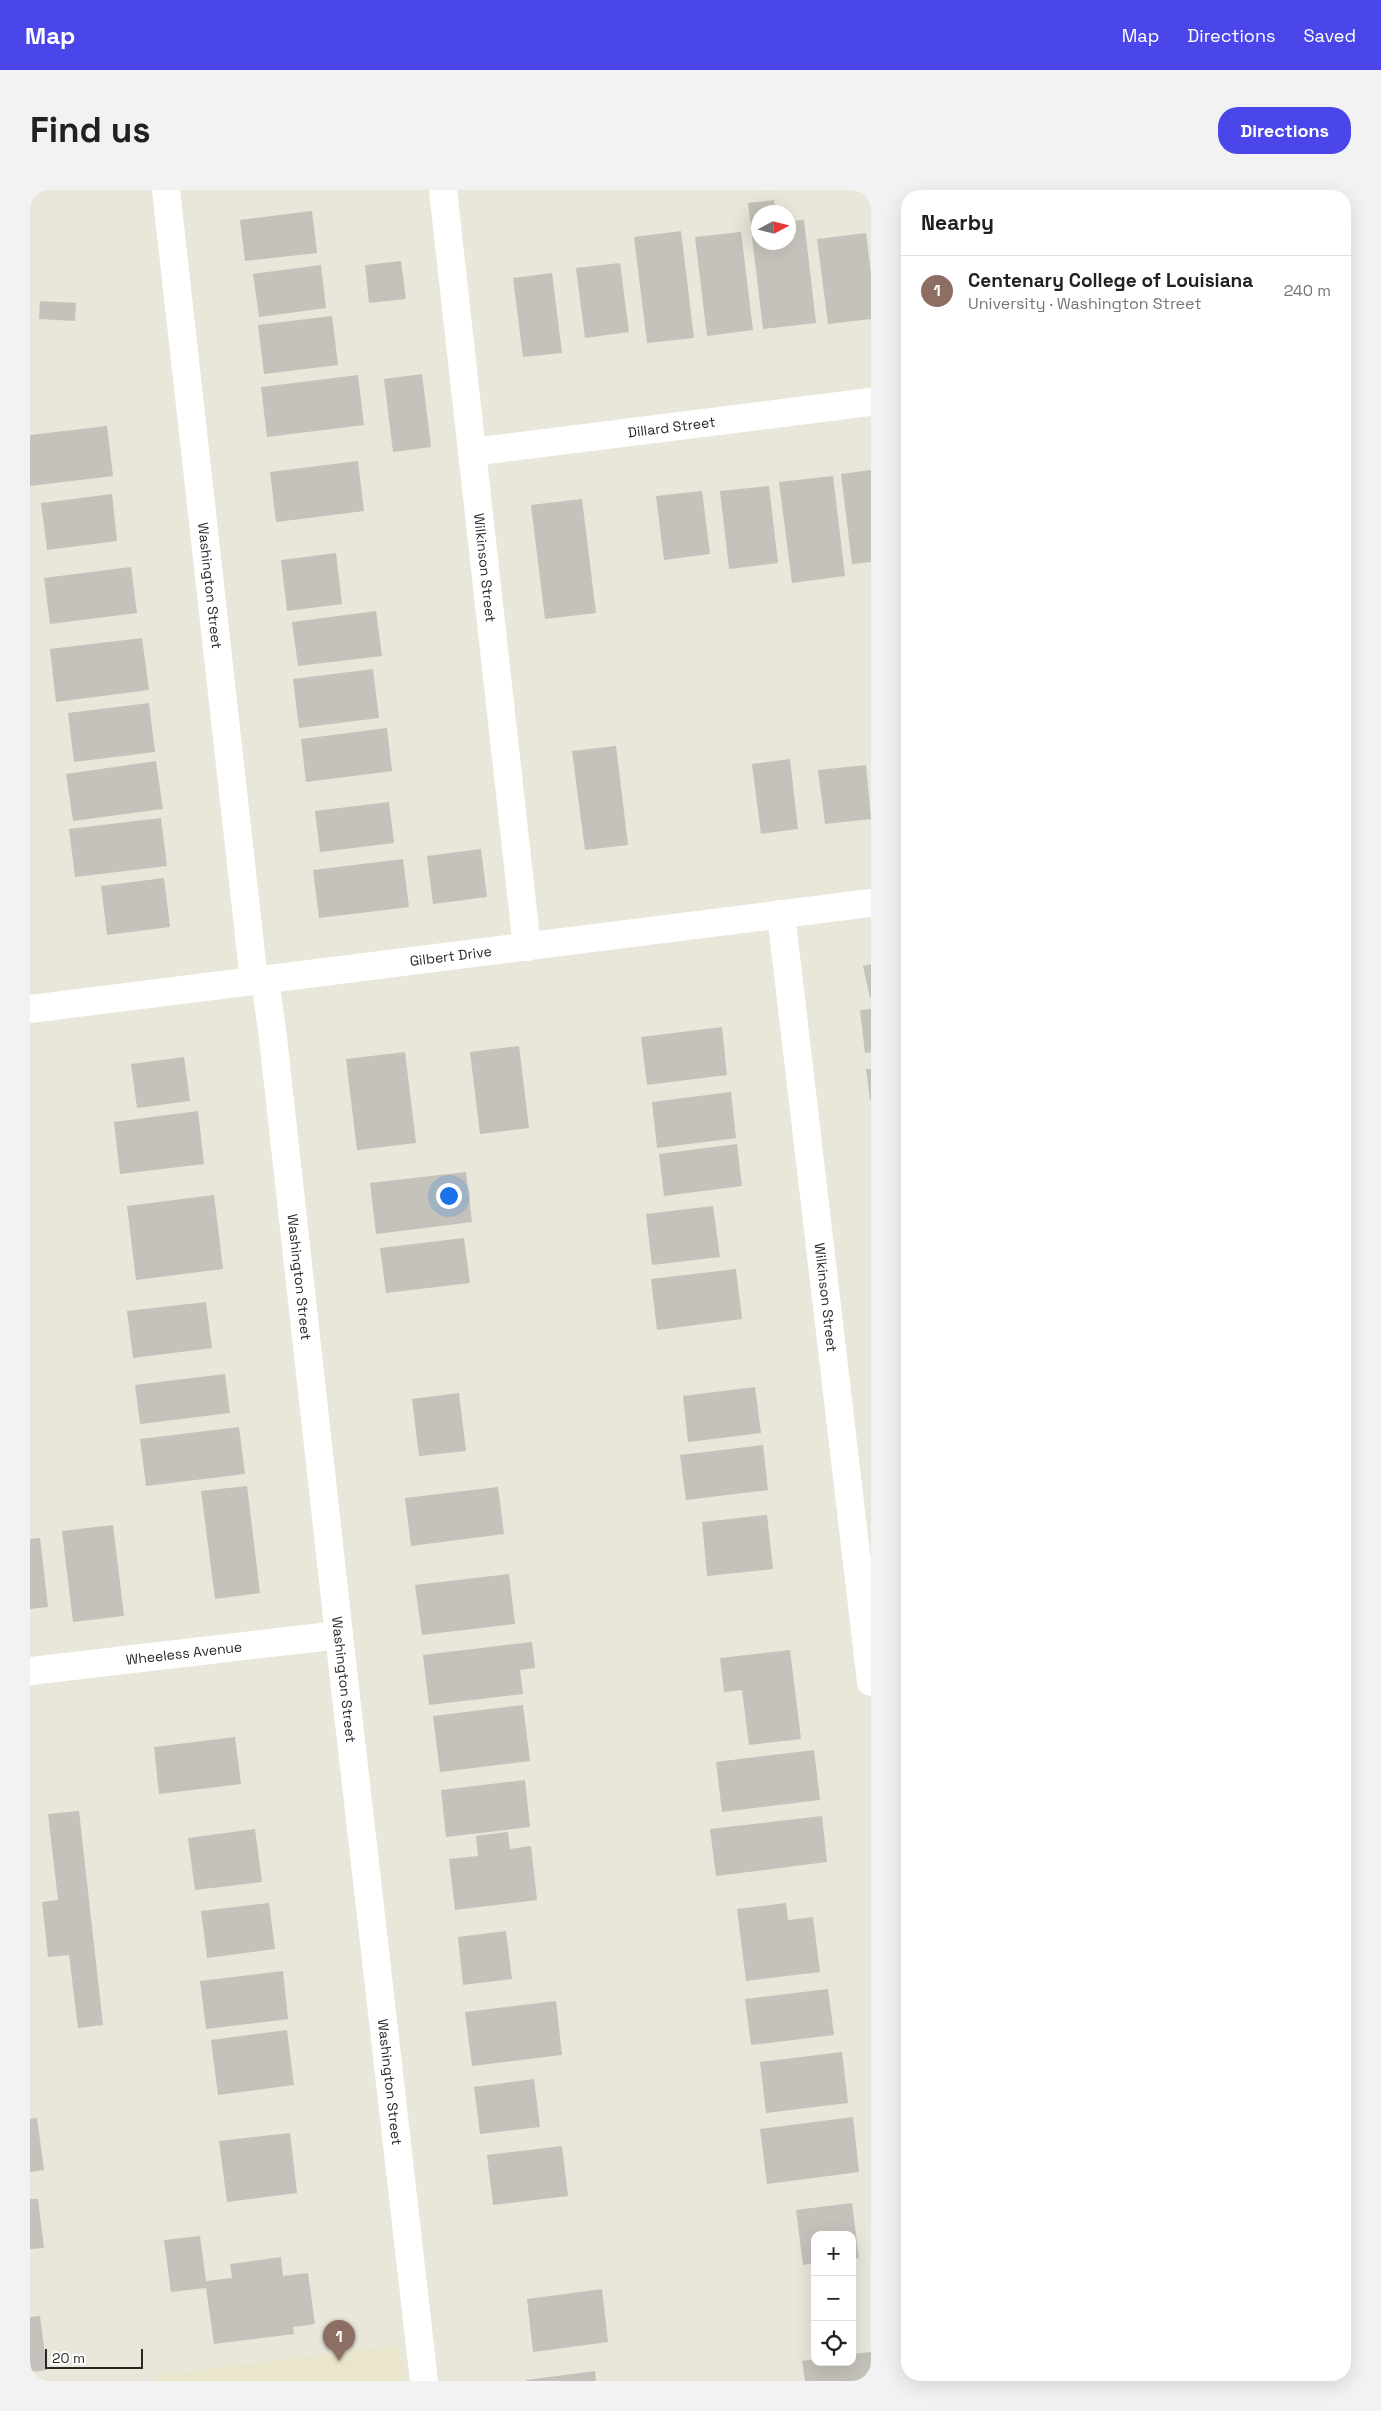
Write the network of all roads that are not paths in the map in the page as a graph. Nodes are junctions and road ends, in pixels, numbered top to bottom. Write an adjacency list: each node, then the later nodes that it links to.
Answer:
1 (166, 190): 8 (street, Washington Street)
2 (443, 190): 4 (street, Wilkinson Street)
3 (871, 402): 4 (street, Dillard Street)
4 (472, 452): 7 (street, Wilkinson Street)
5 (871, 903): 6 (street, Gilbert Drive)
6 (781, 914): 7 (street, Gilbert Drive); 10 (street, Wilkinson Street)
7 (527, 946): 8 (street, Gilbert Drive)
8 (260, 980): 9 (street, Gilbert Drive); 11 (street, Washington Street)
9 (30, 1009)
10 (866, 1586): 13 (street, Wilkinson Street)
11 (338, 1635): 12 (street, Wheeless Avenue); 14 (street, Washington Street)
12 (30, 1671)
13 (871, 1682)
14 (424, 2381)

